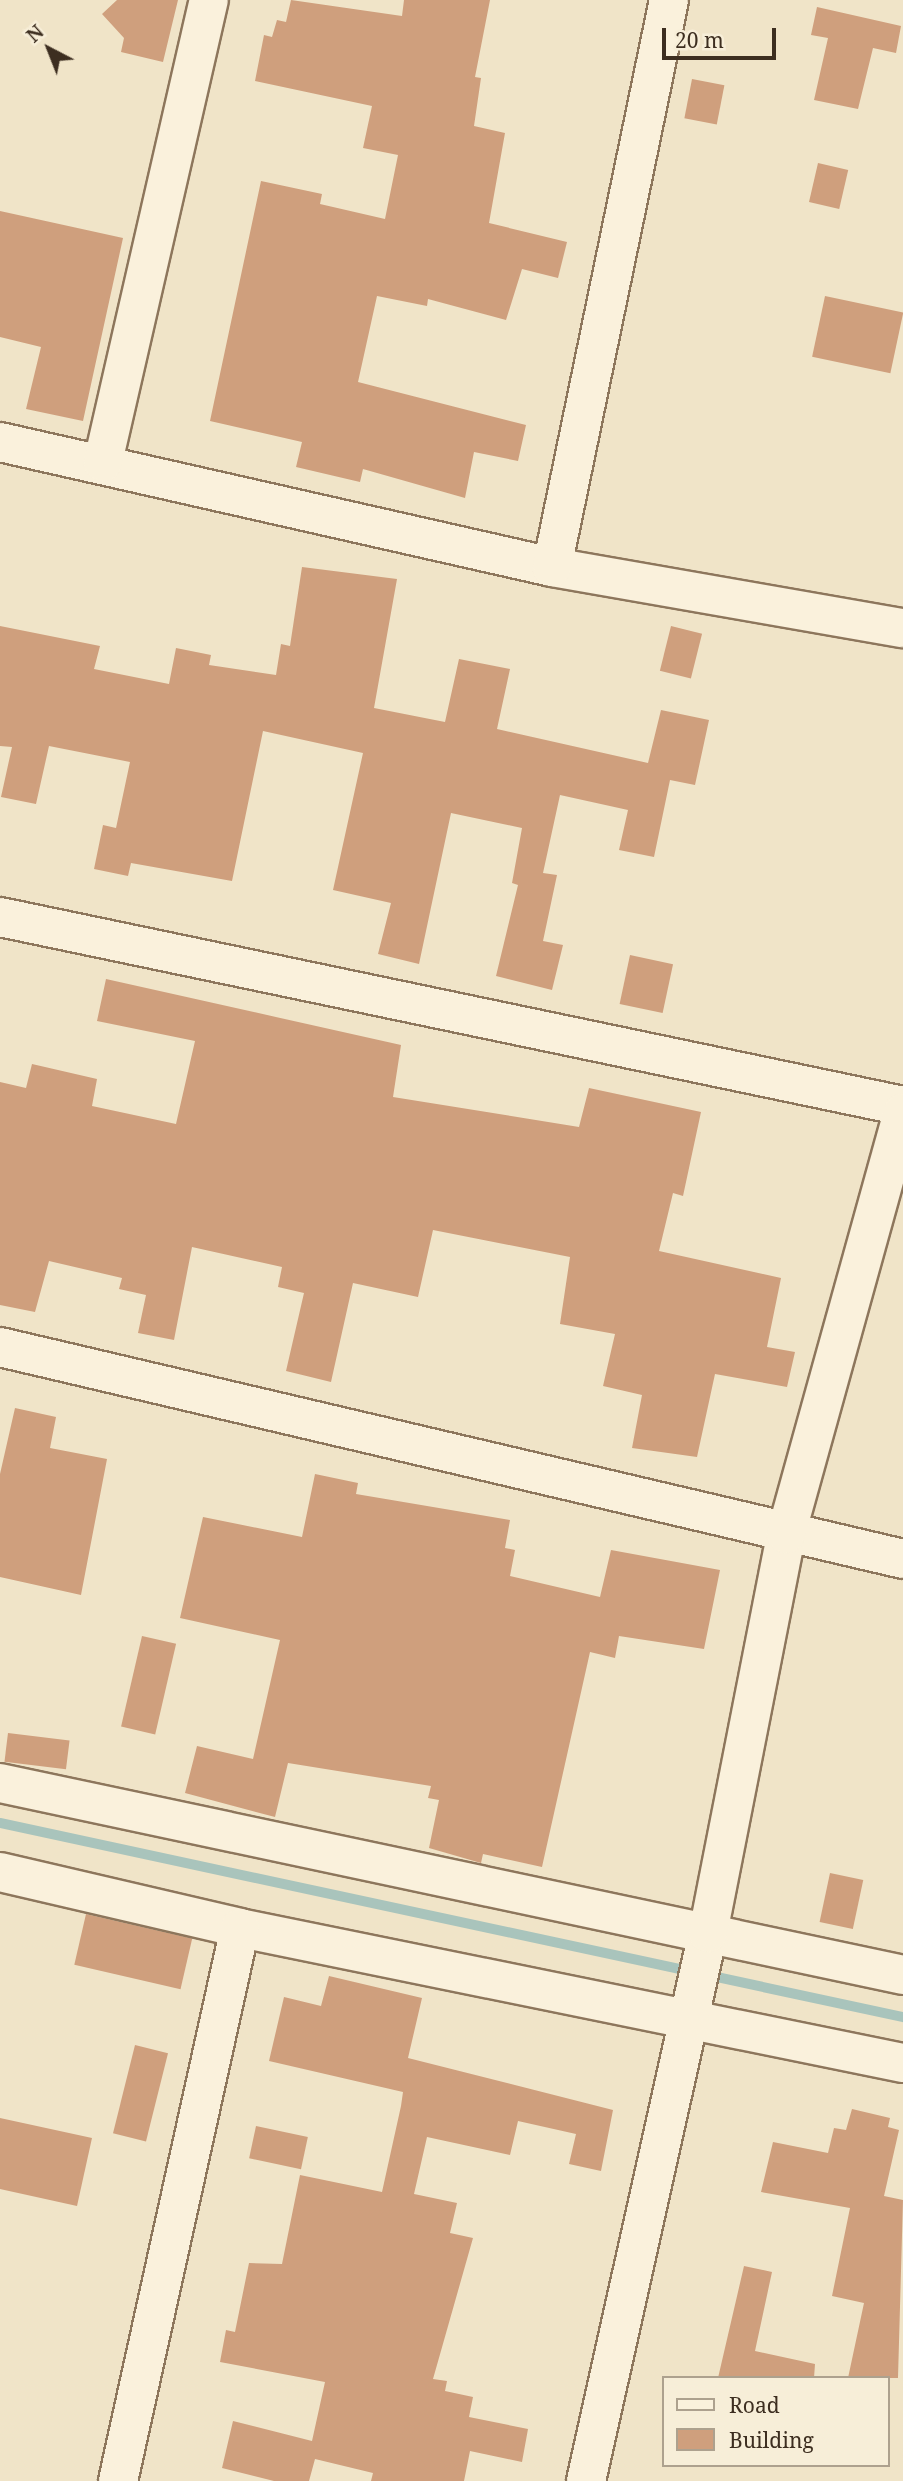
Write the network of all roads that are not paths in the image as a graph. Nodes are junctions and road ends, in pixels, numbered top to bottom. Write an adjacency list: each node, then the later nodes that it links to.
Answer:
1 (209, 0): 4 (street)
2 (669, 0): 5 (street)
3 (0, 442): 4 (street)
4 (103, 462): 5 (street)
5 (552, 567): 6 (street)
6 (903, 628)
7 (0, 917): 8 (street)
8 (903, 1106)
9 (903, 1112): 11 (street)
10 (0, 1347): 11 (street)
11 (786, 1534): 12 (street); 16 (street)
12 (903, 1559)
13 (0, 1783): 16 (street)
14 (0, 1872): 15 (street)
15 (240, 1928): 18 (street); 20 (street)
16 (706, 1943): 17 (street); 18 (street)
17 (903, 1975)
18 (691, 2010): 19 (street); 21 (street)
19 (903, 2063)
20 (118, 2481)
21 (586, 2481)

